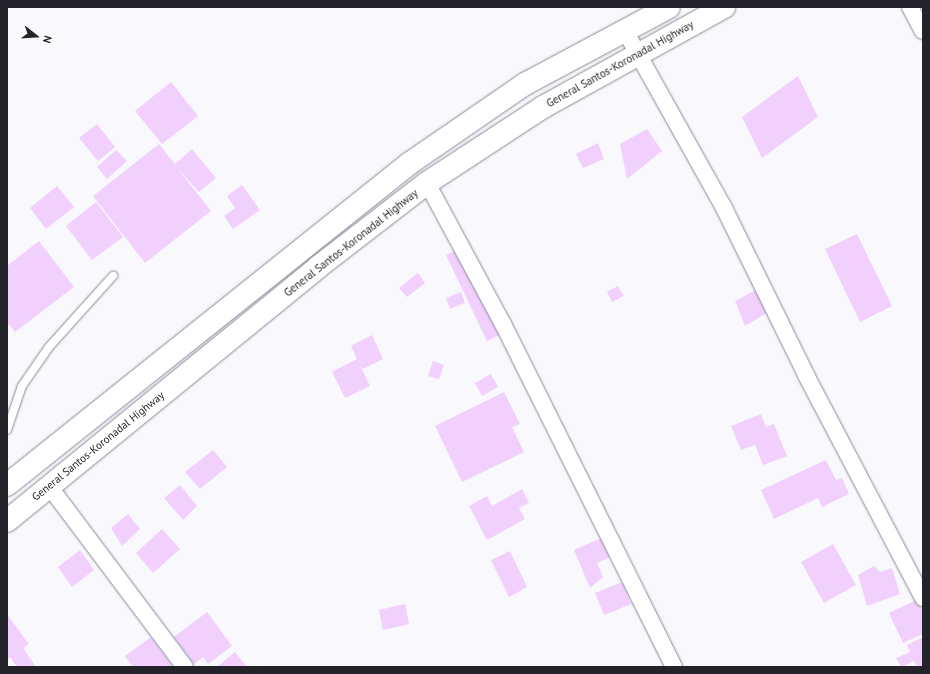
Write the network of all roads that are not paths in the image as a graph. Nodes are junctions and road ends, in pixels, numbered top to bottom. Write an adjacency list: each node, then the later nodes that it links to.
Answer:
1 (669, 7): 4 (highway)
2 (724, 7): 6 (highway, General Santos-Koronadal Highway)
3 (910, 7): 5 (street)
4 (624, 29): 6 (street); 8 (highway)
5 (923, 31)
6 (635, 53): 7 (highway, General Santos-Koronadal Highway); 15 (street)
7 (427, 183): 9 (highway, General Santos-Koronadal Highway); 17 (street)
8 (303, 248): 9 (highway); 12 (highway)
9 (318, 268): 13 (highway, General Santos-Koronadal Highway)
10 (113, 276): 11 (lane)
11 (7, 430)
12 (7, 485)
13 (49, 486): 14 (highway, General Santos-Koronadal Highway); 16 (street)
14 (7, 521)
15 (923, 598)
16 (185, 667)
17 (674, 667)

